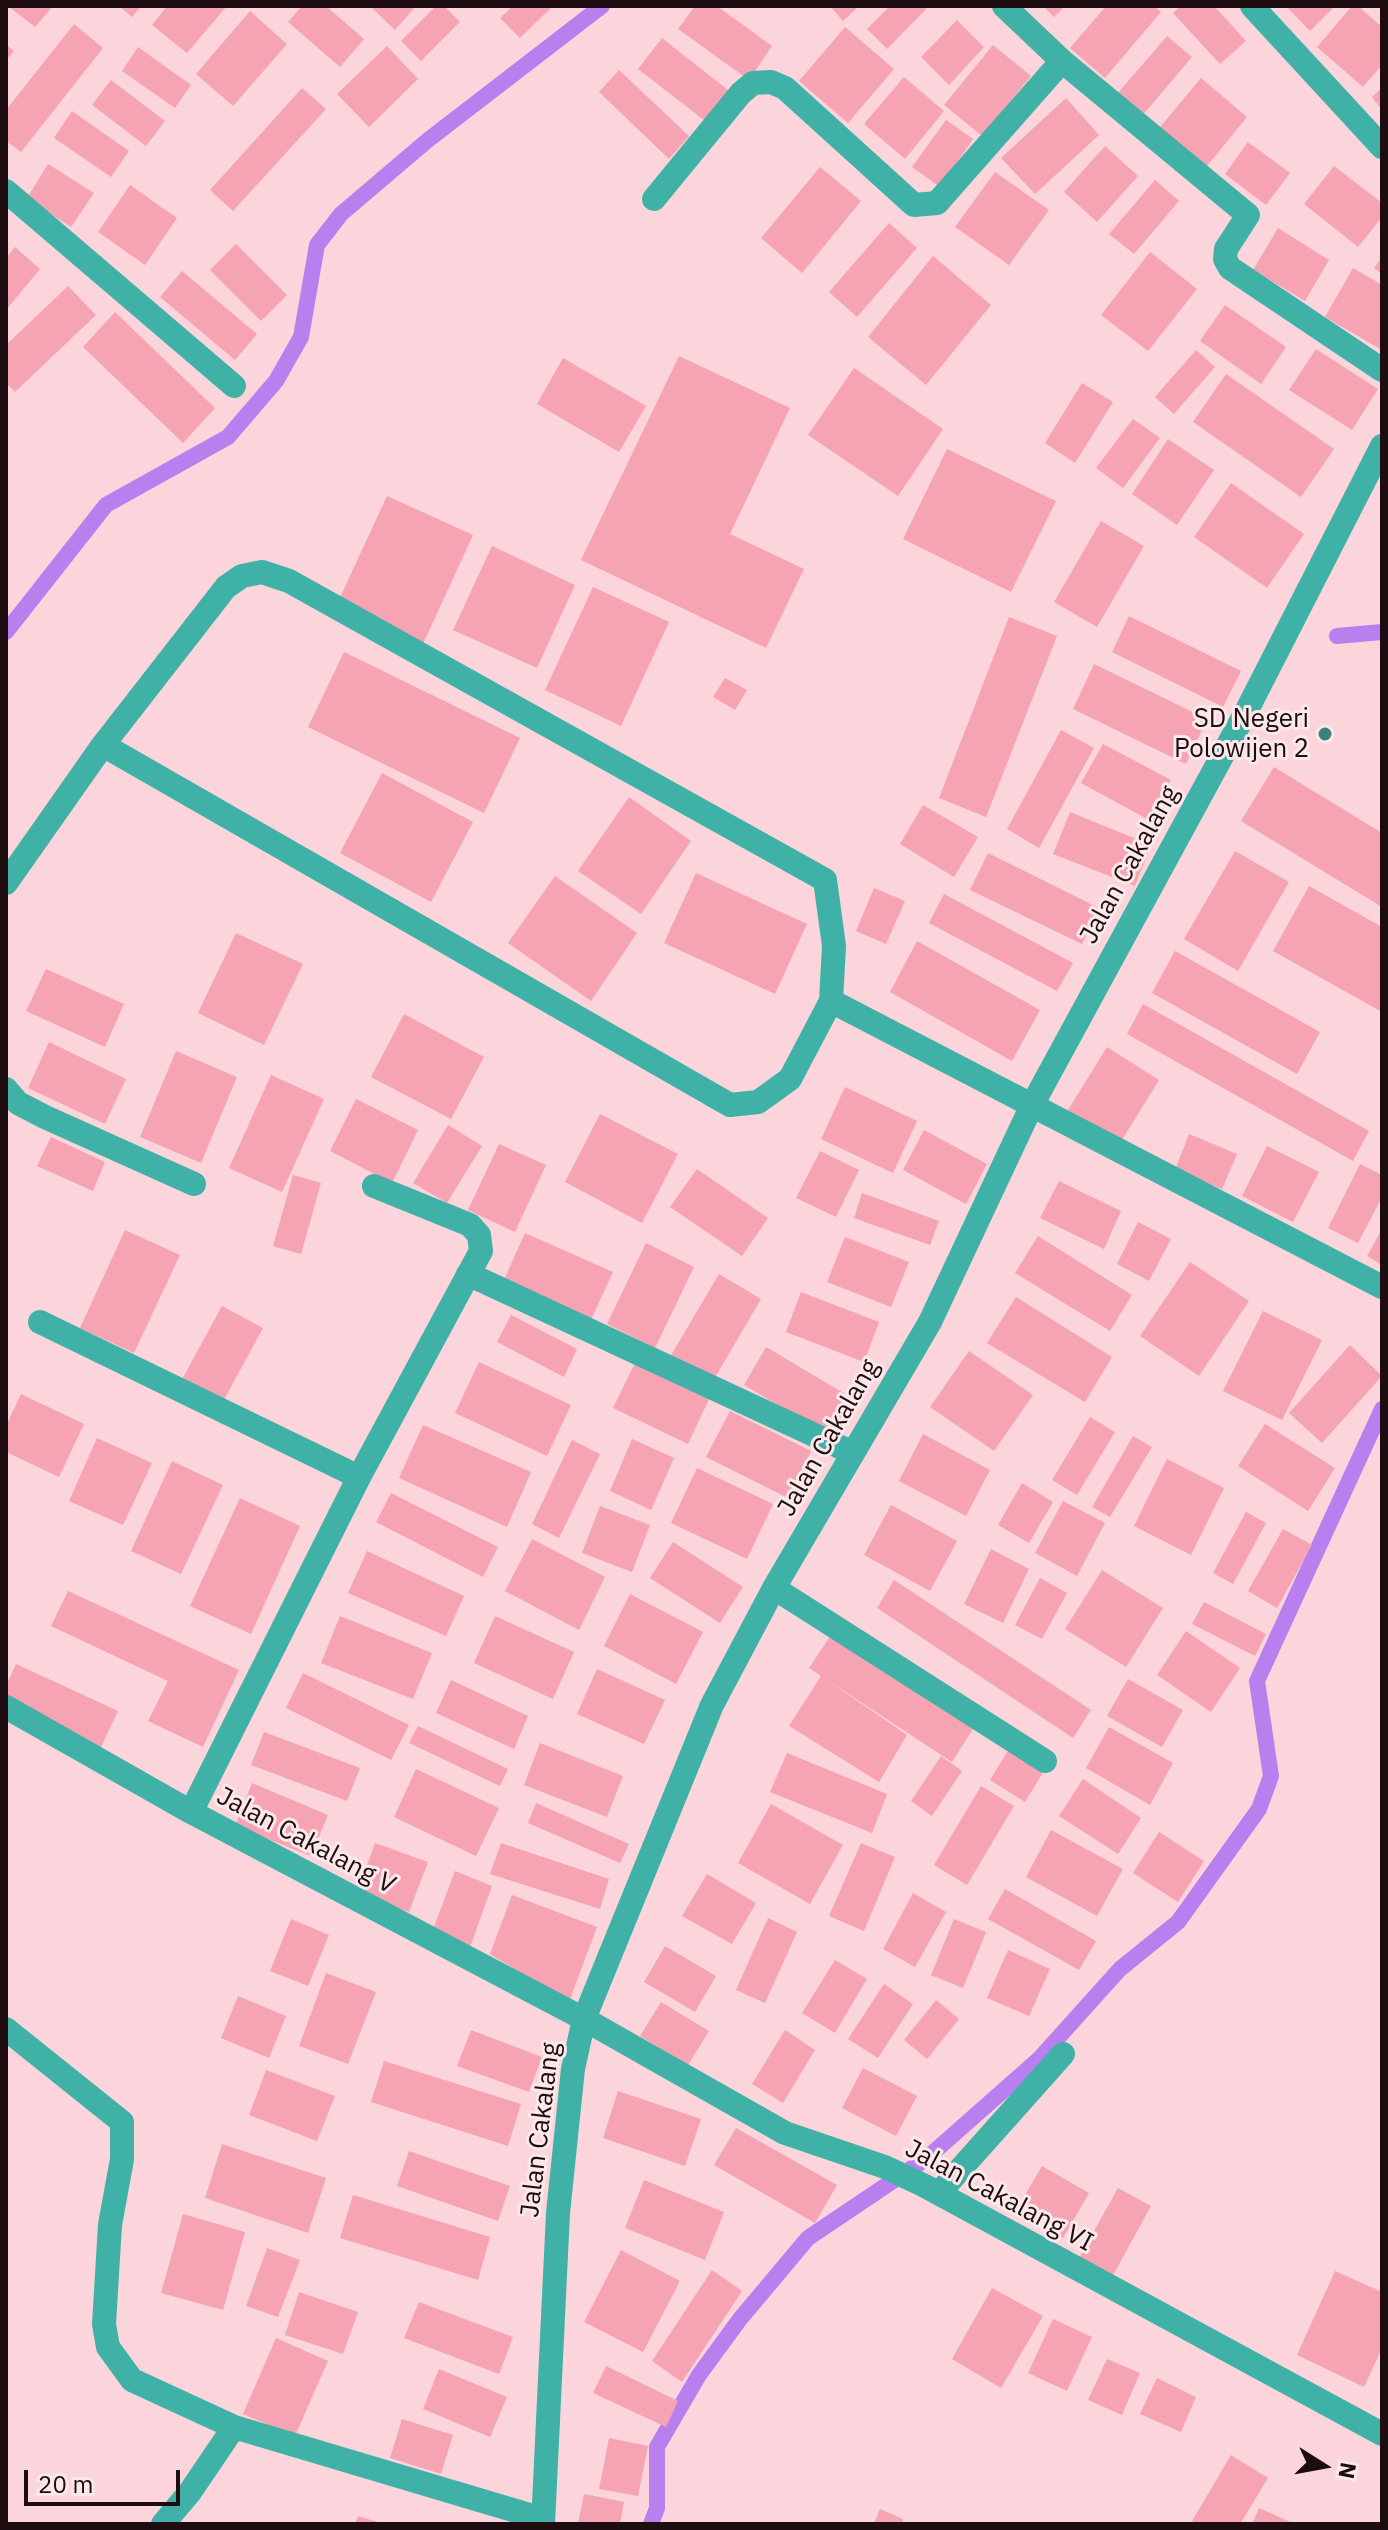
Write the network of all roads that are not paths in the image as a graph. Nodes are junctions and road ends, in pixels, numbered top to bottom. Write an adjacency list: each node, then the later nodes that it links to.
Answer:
1 (1004, 6): 3 (street)
2 (1252, 6): 4 (street)
3 (1062, 61): 6 (street); 7 (street)
4 (1382, 147)
5 (6, 191): 8 (street)
6 (654, 199)
7 (1382, 370)
8 (234, 386)
9 (1382, 446): 14 (street, Jalan Cakalang)
10 (103, 745): 11 (street); 12 (street); 12 (street)
11 (6, 883)
12 (831, 1001): 14 (street)
13 (6, 1089): 15 (street)
14 (1031, 1107): 18 (street); 20 (street, Jalan Cakalang)
15 (194, 1184)
16 (374, 1186): 17 (street)
17 (468, 1274): 20 (street); 21 (street)
18 (1382, 1287)
19 (40, 1322): 21 (street)
20 (853, 1453): 22 (street, Jalan Cakalang)
21 (359, 1477): 25 (street)
22 (774, 1588): 24 (street); 26 (street, Jalan Cakalang)
23 (6, 1707): 25 (street, Jalan Cakalang V)
24 (1045, 1761)
25 (191, 1812): 26 (street, Jalan Cakalang V)
26 (584, 2019): 29 (street, Jalan Cakalang VI); 32 (street, Jalan Cakalang)
27 (6, 2029): 30 (street)
28 (1063, 2054): 29 (street)
29 (932, 2190): 31 (street, Jalan Cakalang VI)
30 (234, 2427): 32 (street); 33 (street)
31 (1382, 2434)
32 (543, 2522)
33 (163, 2524)

